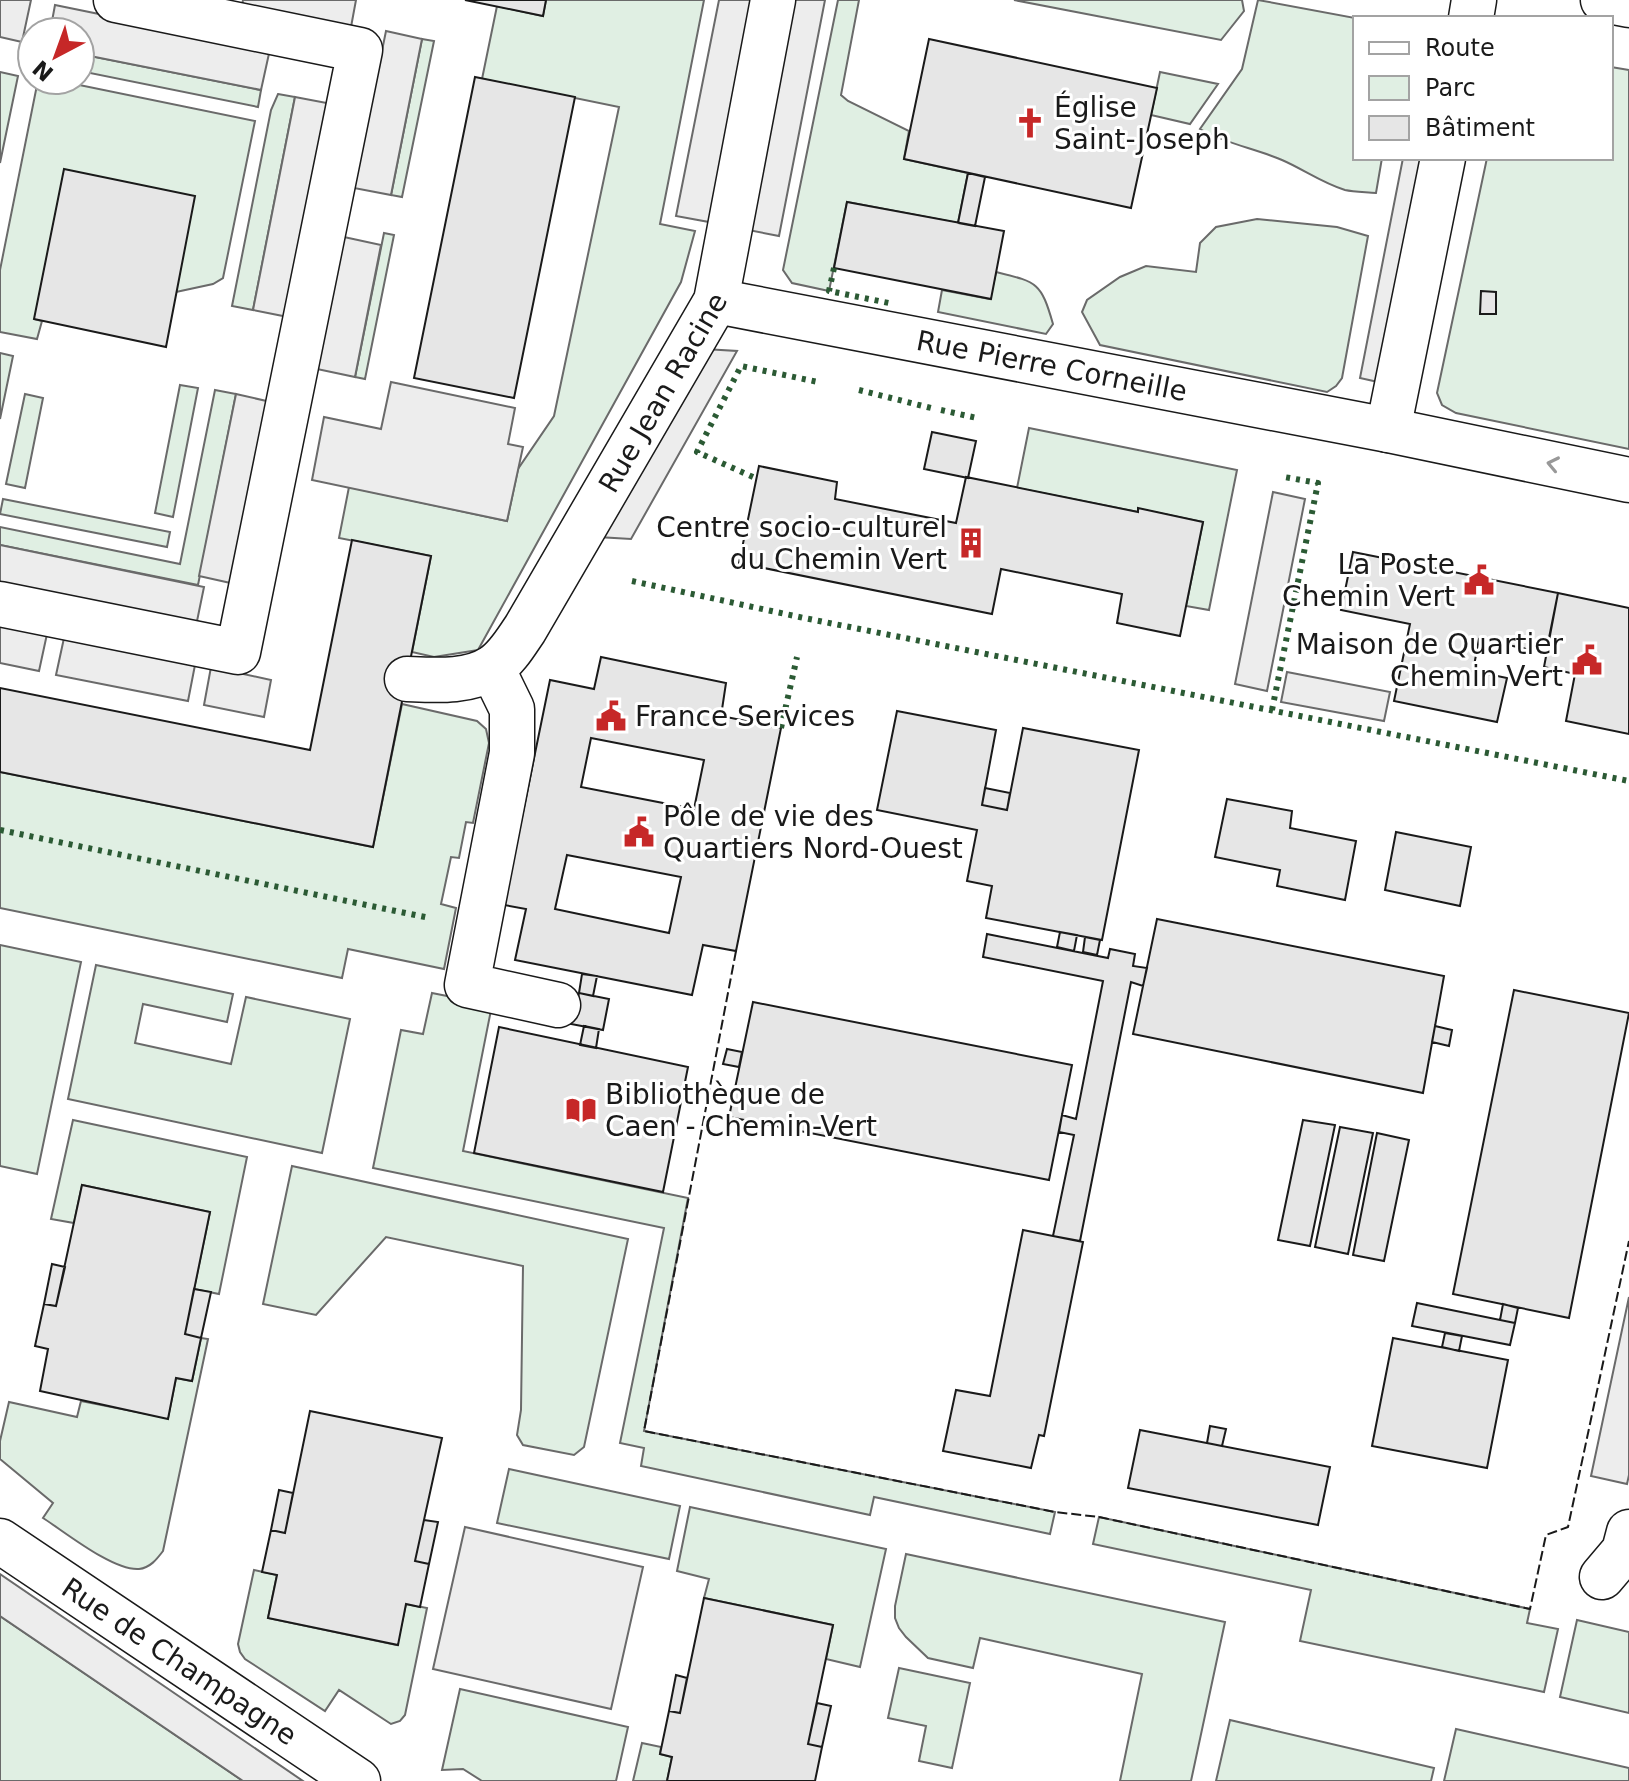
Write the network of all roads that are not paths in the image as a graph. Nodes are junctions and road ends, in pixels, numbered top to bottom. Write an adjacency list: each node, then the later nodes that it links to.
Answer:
1 (116, 0): 9 (street)
2 (773, 0): 6 (street, Rue Jean Racine)
3 (1603, 0): 4 (street)
4 (1629, 5)
5 (1443, 160): 7 (street)
6 (716, 301): 7 (street, Rue Pierre Corneille); 10 (street, Rue Jean Racine)
7 (1388, 430): 8 (street, Rue Pierre Corneille, one-way to 7)
8 (1629, 480)
9 (0, 604)
10 (492, 668): 11 (street); 12 (street)
11 (407, 679)
12 (558, 1005)
13 (1629, 1532): 15 (street)
14 (0, 1541): 16 (street, Rue de Champagne)
15 (1602, 1577)
16 (358, 1781)

